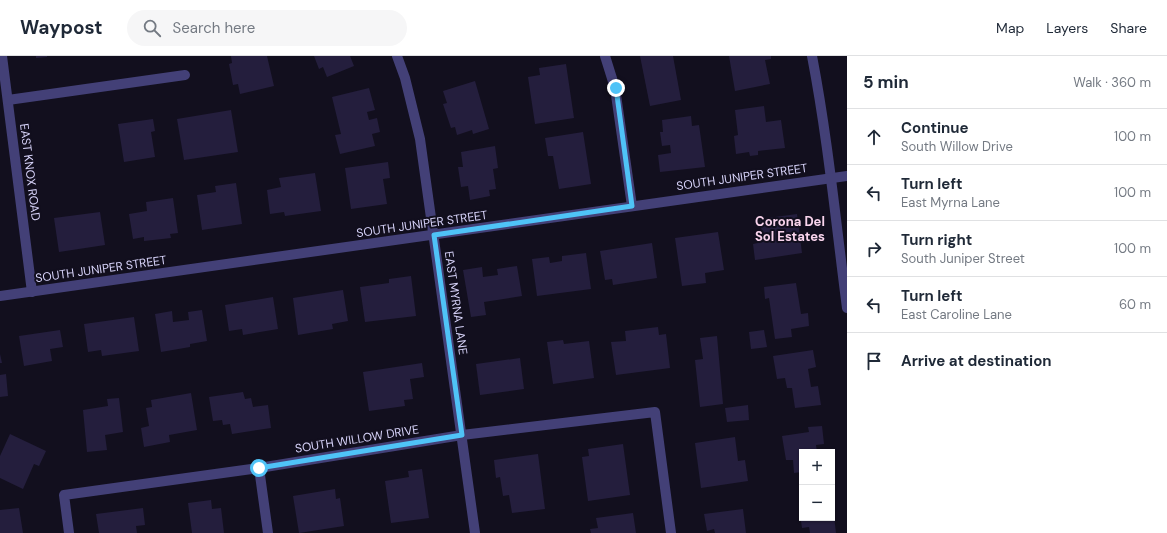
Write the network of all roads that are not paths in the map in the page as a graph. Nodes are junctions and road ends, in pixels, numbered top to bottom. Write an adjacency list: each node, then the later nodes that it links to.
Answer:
1 (2, 56): 6 (street, EAST KNOX ROAD)
2 (397, 56): 10 (street, EAST MYRNA LANE)
3 (605, 56): 9 (street)
4 (812, 56): 8 (street)
5 (185, 75): 6 (street)
6 (8, 100): 11 (street, EAST KNOX ROAD)
7 (847, 176): 8 (street, SOUTH JUNIPER STREET)
8 (830, 178): 9 (street, SOUTH JUNIPER STREET); 13 (street)
9 (632, 206): 10 (street, SOUTH JUNIPER STREET)
10 (434, 235): 11 (street, SOUTH JUNIPER STREET); 14 (street, EAST MYRNA LANE)
11 (32, 292): 12 (street, SOUTH JUNIPER STREET)
12 (0, 296)
13 (847, 308)
14 (462, 435): 15 (street, SOUTH WILLOW DRIVE); 18 (street, EAST MYRNA LANE); 19 (street, SOUTH WILLOW DRIVE)
15 (259, 468): 16 (street, SOUTH WILLOW DRIVE); 17 (street)
16 (69, 533)
17 (268, 533)
18 (475, 533)
19 (671, 533)

